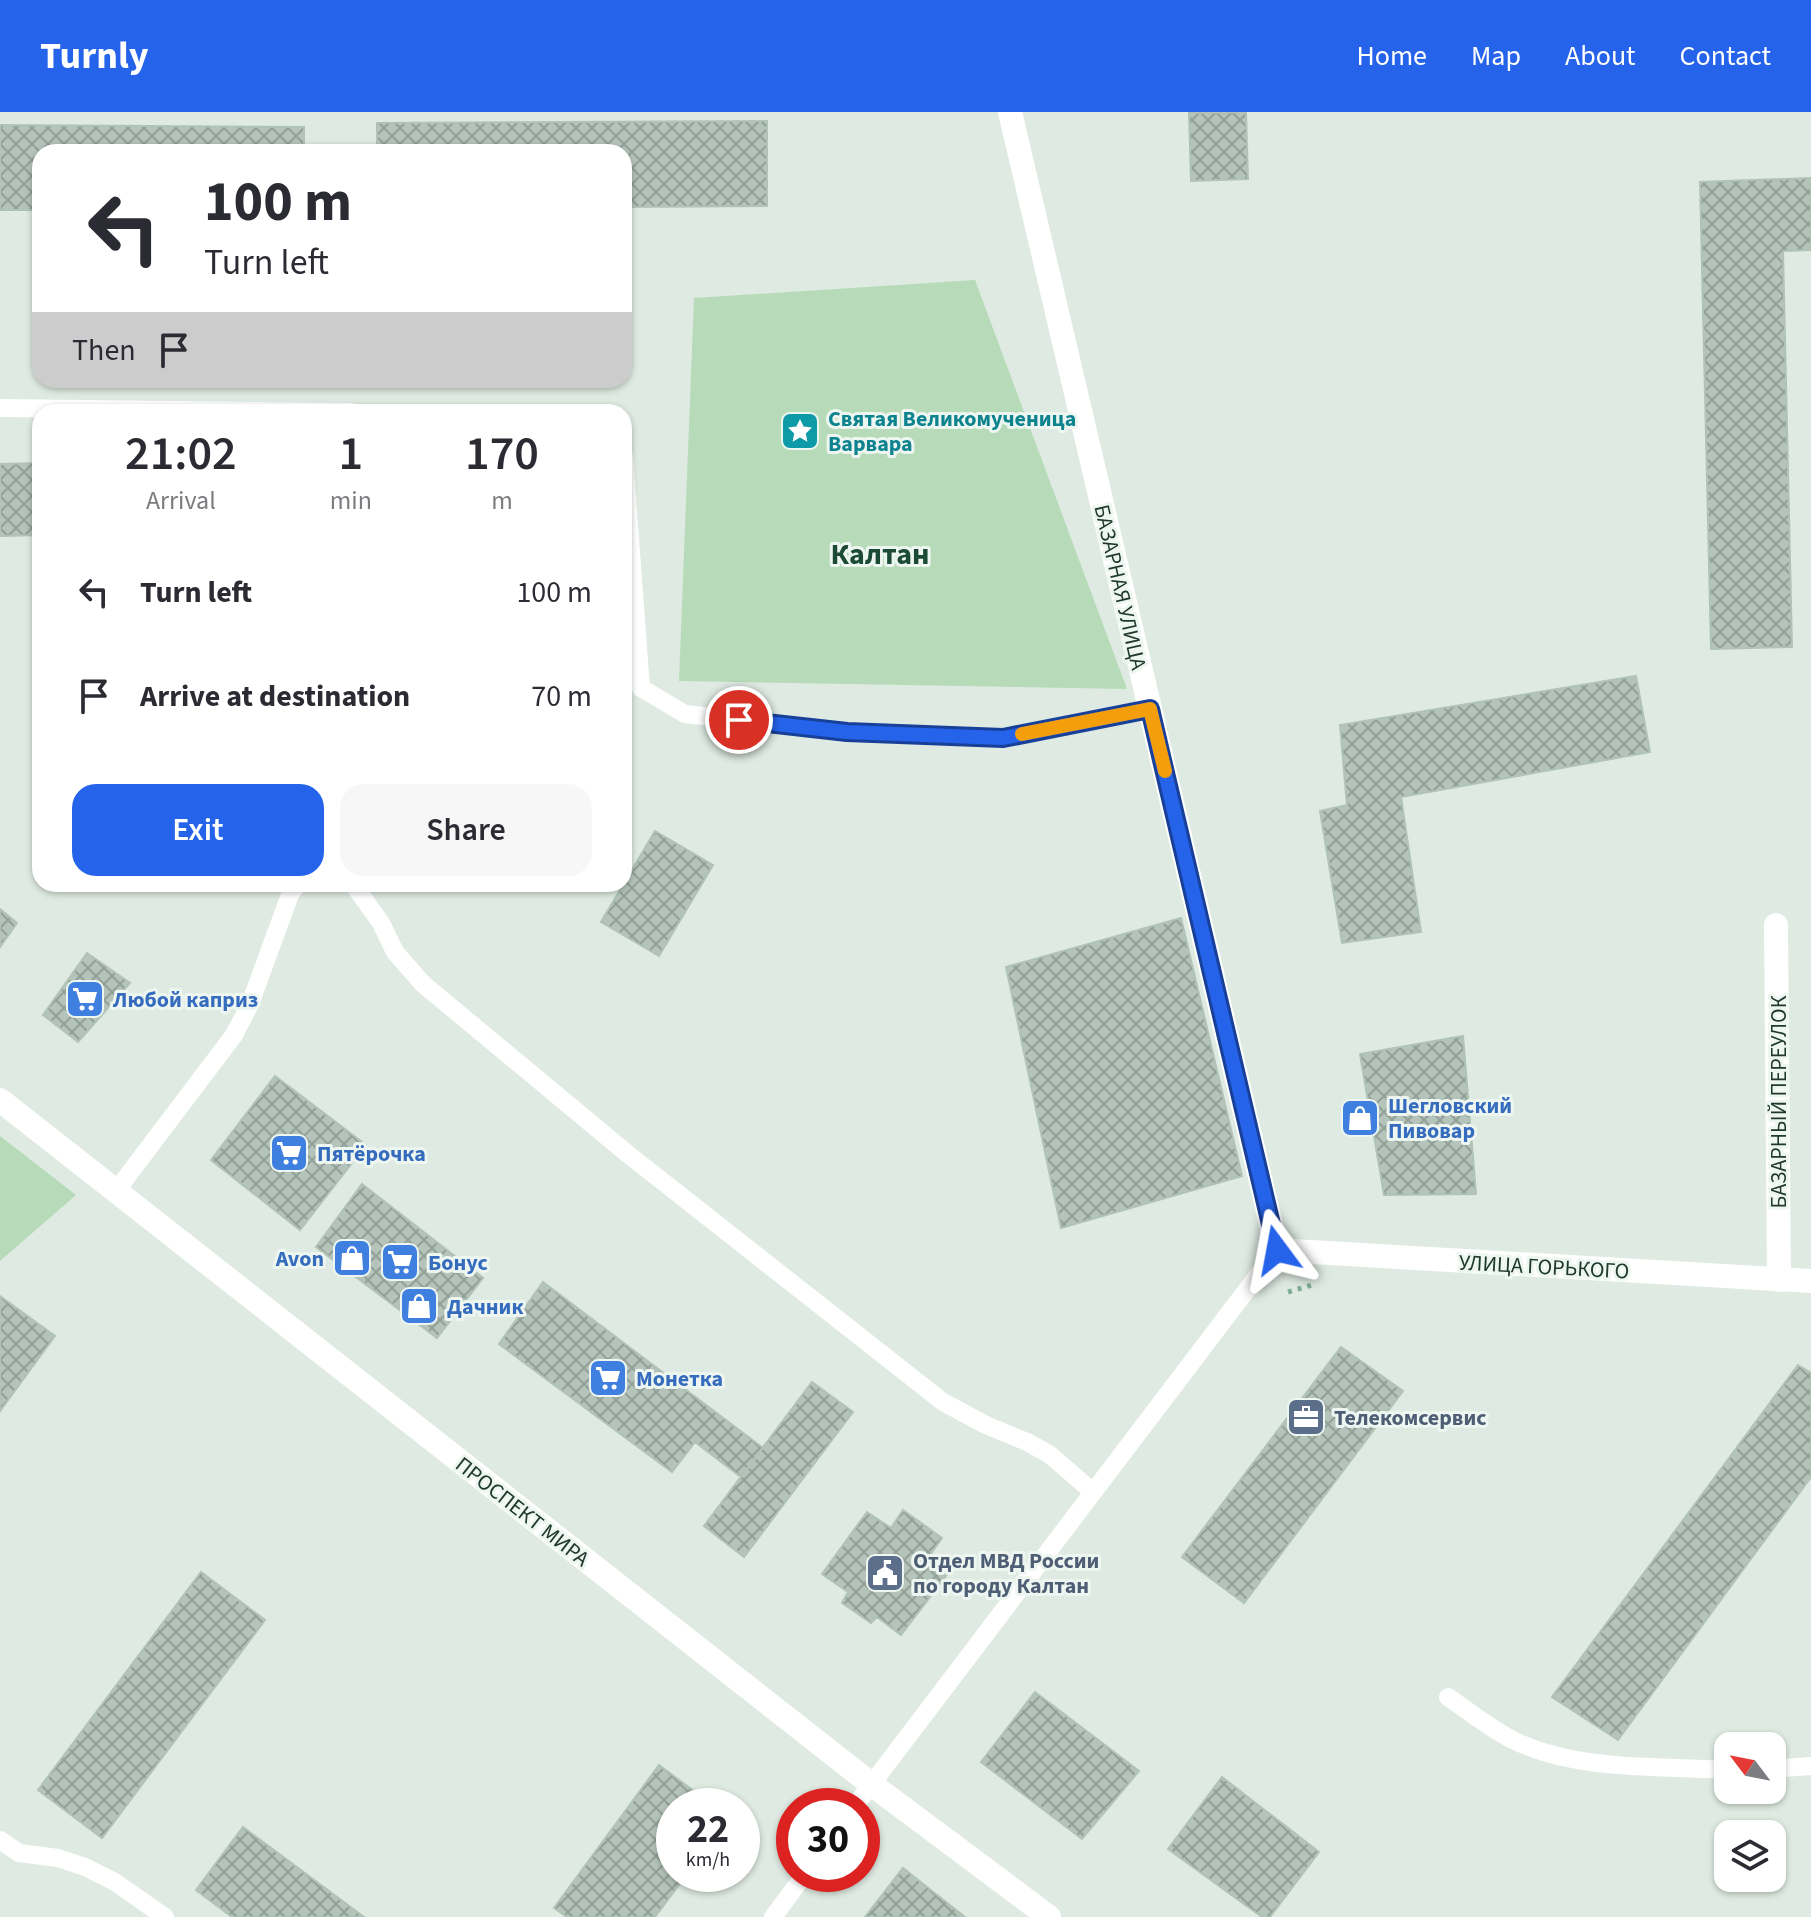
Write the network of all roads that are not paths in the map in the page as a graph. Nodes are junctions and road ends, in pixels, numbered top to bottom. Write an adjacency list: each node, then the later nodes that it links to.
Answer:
1 (1010, 112): 5 (street, БАЗАРНАЯ УЛИЦА)
2 (0, 408): 3 (lane)
3 (32, 408)
4 (632, 566): 5 (lane)
5 (1150, 709): 11 (street, БАЗАРНАЯ УЛИЦА)
6 (291, 892): 10 (lane)
7 (359, 892): 14 (lane)
8 (1776, 925): 12 (street, БАЗАРНЫЙ ПЕРЕУЛОК)
9 (0, 1100): 10 (street, ПРОСПЕКТ МИРА)
10 (116, 1191): 19 (street, ПРОСПЕКТ МИРА)
11 (1277, 1250): 12 (street, УЛИЦА ГОРЬКОГО); 14 (lane)
12 (1779, 1280): 13 (street, УЛИЦА ГОРЬКОГО)
13 (1811, 1281)
14 (1093, 1492): 19 (lane)
15 (1448, 1697): 18 (lane)
16 (1811, 1766): 17 (lane)
17 (1786, 1768)
18 (1714, 1769)
19 (871, 1784): 20 (lane); 25 (street, ПРОСПЕКТ МИРА)
20 (868, 1788)
21 (0, 1840): 23 (lane)
22 (792, 1892): 24 (lane)
23 (165, 1917)
24 (773, 1917)
25 (1049, 1917)

